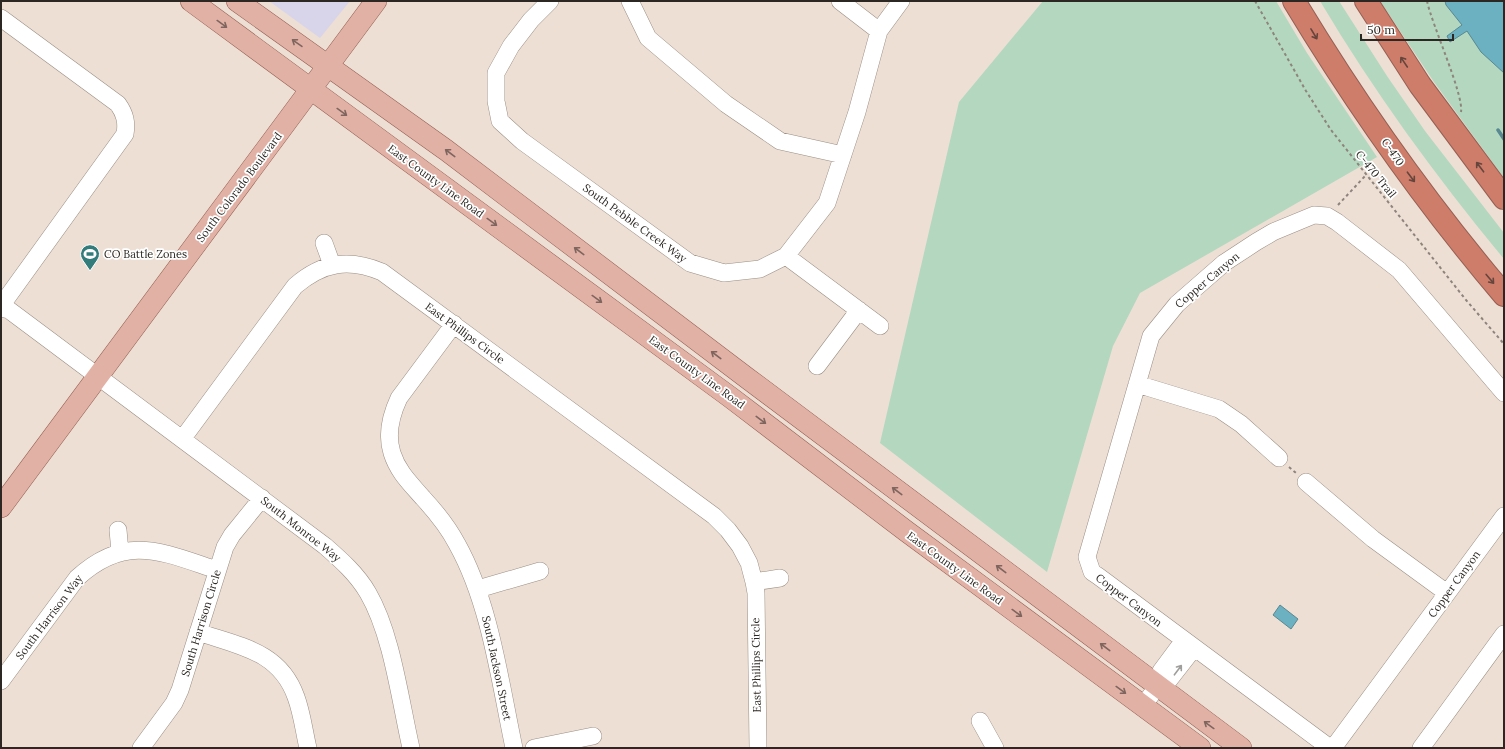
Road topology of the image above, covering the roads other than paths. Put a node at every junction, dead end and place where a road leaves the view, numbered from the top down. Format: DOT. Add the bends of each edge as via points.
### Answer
graph roads {
  1 [pos="191,1"];
  2 [pos="237,1"];
  3 [pos="376,1"];
  4 [pos="550,1"];
  5 [pos="630,1"];
  6 [pos="840,1"];
  7 [pos="901,1"];
  8 [pos="1294,1"];
  9 [pos="1366,1"];
  10 [pos="1,18"];
  11 [pos="879,31"];
  12 [pos="328,66"];
  13 [pos="311,90"];
  14 [pos="843,156"];
  15 [pos="1504,198"];
  16 [pos="324,243"];
  17 [pos="786,256"];
  18 [pos="332,265"];
  19 [pos="1504,295"];
  20 [pos="1,307"];
  21 [pos="859,310"];
  22 [pos="454,324"];
  23 [pos="880,326"];
  24 [pos="817,366"];
  25 [pos="98,376"];
  26 [pos="1137,384"];
  27 [pos="1504,393"];
  28 [pos="183,438"];
  29 [pos="1279,458"];
  30 [pos="1306,482"];
  31 [pos="262,498"];
  32 [pos="1,507"];
  33 [pos="1504,516"];
  34 [pos="118,530"];
  35 [pos="120,552"];
  36 [pos="217,570"];
  37 [pos="540,571"];
  38 [pos="780,578"];
  39 [pos="754,582"];
  40 [pos="478,589"];
  41 [pos="1447,593"];
  42 [pos="198,632"];
  43 [pos="1504,634"];
  44 [pos="1189,644"];
  45 [pos="1,681"];
  46 [pos="1157,687"];
  47 [pos="1143,706"];
  48 [pos="980,721"];
  49 [pos="593,736"];
  50 [pos="141,748"];
  51 [pos="308,748"];
  52 [pos="411,748"];
  53 [pos="514,748"];
  54 [pos="534,748"];
  55 [pos="758,748"];
  56 [pos="995,748"];
  57 [pos="1200,748"];
  58 [pos="1241,748"];
  59 [pos="1331,748"];
  60 [pos="1421,748"];
  1 -- 13 [label="main road, East County Line Road, one-way"];
  12 -- 2 [label="main road, one-way"];
  3 -- 12 [label="main road, South Colorado Boulevard"];
  4 -- 17 [label="street, South Pebble Creek Way" via="511,46 496,73 496,100 500,121 522,141 690,262 724,272 760,268"];
  5 -- 14 [label="street" via="648,38 726,104 780,141"];
  6 -- 11 [label="street"];
  7 -- 11 [label="street, South Pebble Creek Way"];
  8 -- 19 [label="highway, C-470, one-way" via="1338,73 1404,168 1466,250"];
  15 -- 9 [label="highway, one-way" via="1413,75"];
  10 -- 20 [label="street" via="118,104 126,124 125,134"];
  11 -- 14 [label="street, South Pebble Creek Way"];
  12 -- 13 [label="main road, South Colorado Boulevard"];
  46 -- 12 [label="main road, one-way" via="446,150"];
  13 -- 25 [label="main road, South Colorado Boulevard"];
  13 -- 47 [label="main road, East County Line Road, one-way" via="730,397"];
  14 -- 17 [label="street, South Pebble Creek Way" via="827,203"];
  16 -- 18 [label="street"];
  17 -- 21 [label="street"];
  18 -- 22 [label="street, East Phillips Circle" via="354,264 382,272"];
  18 -- 28 [label="street, East Phillips Circle" via="306,277 296,286"];
  20 -- 25 [label="street, South Monroe Way" via="9,310"];
  21 -- 23 [label="street"];
  21 -- 24 [label="street"];
  22 -- 39 [label="street, East Phillips Circle" via="714,516 740,546"];
  22 -- 40 [label="street, South Jackson Street" via="399,398 390,423 389,436 391,452 397,466 444,523 468,564"];
  25 -- 28 [label="street, South Monroe Way"];
  25 -- 32 [label="main road, South Colorado Boulevard"];
  26 -- 27 [label="street, Copper Canyon" via="1151,336 1183,299 1224,263 1256,242 1314,215 1327,216 1338,222 1399,270"];
  26 -- 29 [label="street" via="1219,409 1241,424"];
  26 -- 44 [label="street, Copper Canyon" via="1087,557 1092,572"];
  28 -- 31 [label="street, South Monroe Way"];
  30 -- 41 [label="street" via="1373,539"];
  31 -- 36 [label="street, South Harrison Circle" via="232,535"];
  31 -- 52 [label="street, South Monroe Way" via="343,561 368,592 378,612 386,638"];
  33 -- 41 [label="street, Copper Canyon"];
  34 -- 35 [label="street"];
  35 -- 36 [label="street, South Harrison Way" via="158,551"];
  35 -- 45 [label="street, South Harrison Way" via="89,566 77,578"];
  36 -- 42 [label="street, South Harrison Circle"];
  37 -- 40 [label="street"];
  38 -- 39 [label="street"];
  39 -- 55 [label="street, East Phillips Circle"];
  40 -- 53 [label="street, South Jackson Street"];
  41 -- 59 [label="street, Copper Canyon"];
  42 -- 50 [label="street, South Harrison Circle" via="177,697"];
  42 -- 51 [label="street" via="259,653 282,670 297,698"];
  43 -- 60 [label="street"];
  44 -- 46 [label="street" via="1161,672"];
  44 -- 59 [label="street, Copper Canyon"];
  46 -- 47 [label="street"];
  58 -- 46 [label="main road, one-way"];
  47 -- 57 [label="main road, East County Line Road"];
  48 -- 56 [label="street"];
  49 -- 54 [label="street"];
}
